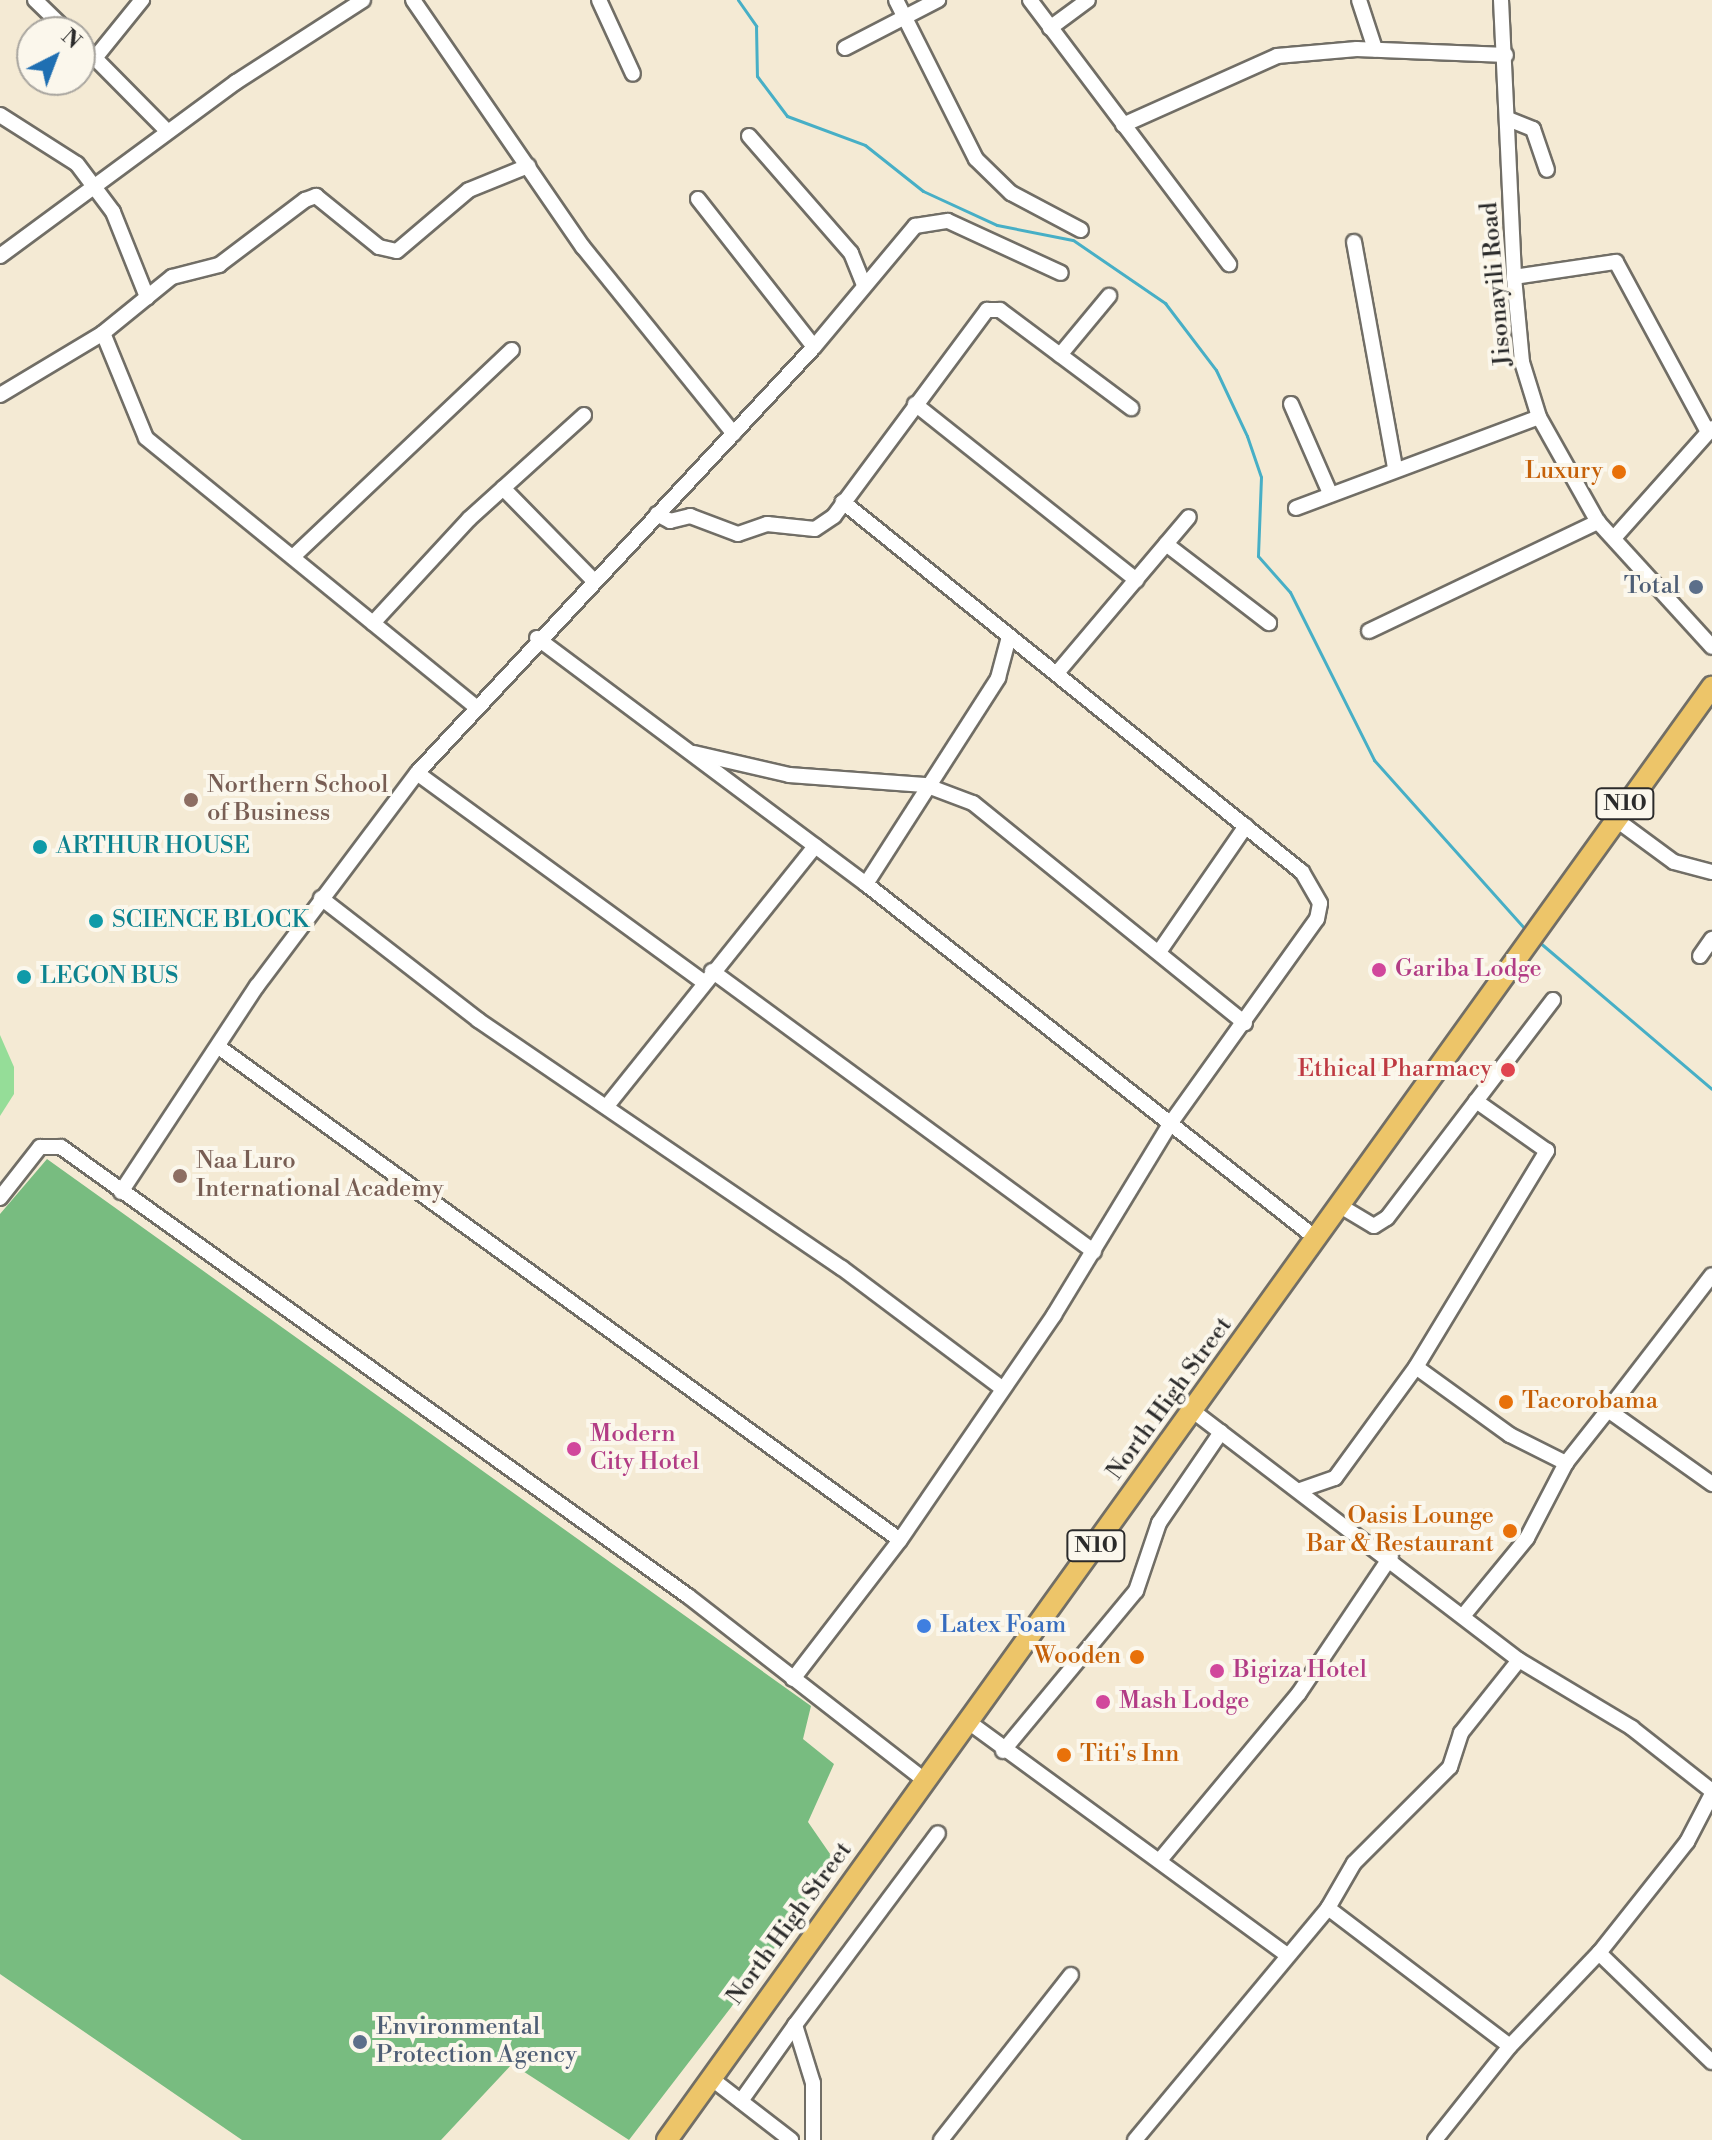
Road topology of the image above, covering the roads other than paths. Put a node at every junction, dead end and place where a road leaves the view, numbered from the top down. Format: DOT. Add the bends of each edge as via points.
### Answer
graph roads {
  1 [pos="35,0"];
  2 [pos="142,0"];
  3 [pos="363,0"];
  4 [pos="413,0"];
  5 [pos="599,0"];
  6 [pos="896,0"];
  7 [pos="938,0"];
  8 [pos="1030,0"];
  9 [pos="1088,0"];
  10 [pos="1359,0"];
  11 [pos="1501,0"];
  12 [pos="52,16"];
  13 [pos="904,17"];
  14 [pos="1050,28"];
  15 [pos="845,48"];
  16 [pos="1375,49"];
  17 [pos="1506,55"];
  18 [pos="96,57"];
  19 [pos="96,59"];
  20 [pos="633,74"];
  21 [pos="0,115"];
  22 [pos="1508,119"];
  23 [pos="1123,125"];
  24 [pos="167,131"];
  25 [pos="749,136"];
  26 [pos="528,166"];
  27 [pos="1547,170"];
  28 [pos="93,186"];
  29 [pos="698,199"];
  30 [pos="1081,230"];
  31 [pos="1354,242"];
  32 [pos="0,256"];
  33 [pos="1229,264"];
  34 [pos="1061,273"];
  35 [pos="1514,277"];
  36 [pos="864,286"];
  37 [pos="1109,296"];
  38 [pos="147,297"];
  39 [pos="103,333"];
  40 [pos="814,347"];
  41 [pos="512,350"];
  42 [pos="1060,355"];
  43 [pos="0,395"];
  44 [pos="915,404"];
  45 [pos="1291,404"];
  46 [pos="1131,408"];
  47 [pos="584,415"];
  48 [pos="1539,417"];
  49 [pos="1710,430"];
  50 [pos="734,434"];
  51 [pos="1395,468"];
  52 [pos="503,488"];
  53 [pos="1329,491"];
  54 [pos="843,502"];
  55 [pos="1296,508"];
  56 [pos="657,514"];
  57 [pos="1189,517"];
  58 [pos="1598,522"];
  59 [pos="1614,538"];
  60 [pos="1166,544"];
  61 [pos="296,554"];
  62 [pos="592,579"];
  63 [pos="1136,580"];
  64 [pos="373,623"];
  65 [pos="1269,623"];
  66 [pos="1369,631"];
  67 [pos="1009,637"];
  68 [pos="537,638"];
  69 [pos="1712,647"];
  70 [pos="1057,673"];
  71 [pos="1712,687"];
  72 [pos="476,707"];
  73 [pos="688,751"];
  74 [pos="417,773"];
  75 [pos="925,785"];
  76 [pos="1614,818"];
  77 [pos="1246,826"];
  78 [pos="815,846"];
  79 [pos="1712,872"];
  80 [pos="866,884"];
  81 [pos="321,898"];
  82 [pos="1712,939"];
  83 [pos="1159,952"];
  84 [pos="1700,956"];
  85 [pos="707,976"];
  86 [pos="1553,1000"];
  87 [pos="1245,1023"];
  88 [pos="220,1048"];
  89 [pos="1476,1101"];
  90 [pos="607,1106"];
  91 [pos="1170,1124"];
  92 [pos="121,1192"];
  93 [pos="0,1198"];
  94 [pos="1342,1207"];
  95 [pos="1317,1239"];
  96 [pos="1094,1252"];
  97 [pos="1712,1275"];
  98 [pos="1416,1367"];
  99 [pos="1002,1388"];
  100 [pos="1608,1410"];
  101 [pos="1193,1411"];
  102 [pos="1221,1432"];
  103 [pos="1566,1463"];
  104 [pos="1712,1484"];
  105 [pos="1300,1490"];
  106 [pos="900,1540"];
  107 [pos="1391,1556"];
  108 [pos="1463,1616"];
  109 [pos="1519,1660"];
  110 [pos="793,1679"];
  111 [pos="970,1723"];
  112 [pos="1003,1751"];
  113 [pos="927,1782"];
  114 [pos="1712,1792"];
  115 [pos="938,1833"];
  116 [pos="1160,1860"];
  117 [pos="1328,1908"];
  118 [pos="1599,1953"];
  119 [pos="1286,1954"];
  120 [pos="1071,1975"];
  121 [pos="795,2025"];
  122 [pos="1510,2046"];
  123 [pos="1712,2062"];
  124 [pos="712,2079"];
  125 [pos="741,2101"];
  126 [pos="667,2140"];
  127 [pos="791,2140"];
  128 [pos="813,2140"];
  129 [pos="941,2140"];
  130 [pos="1135,2140"];
  131 [pos="1435,2140"];
  1 -- 12 [label="street"];
  2 -- 18 [label="street"];
  3 -- 24 [label="street"];
  4 -- 26 [label="street"];
  5 -- 20 [label="street"];
  6 -- 13 [label="street"];
  7 -- 13 [label="street"];
  8 -- 14 [label="street"];
  9 -- 14 [label="street"];
  10 -- 16 [label="street"];
  11 -- 17 [label="street, Jisonayili Road"];
  13 -- 15 [label="street"];
  13 -- 30 [label="street" via="976,159 1011,193"];
  14 -- 23 [label="street"];
  16 -- 17 [label="street"];
  16 -- 23 [label="street" via="1277,56"];
  17 -- 22 [label="street, Jisonayili Road"];
  19 -- 24 [label="street"];
  21 -- 28 [label="street" via="49,143"];
  22 -- 27 [label="street" via="1533,129"];
  22 -- 35 [label="street, Jisonayili Road"];
  23 -- 33 [label="street"];
  24 -- 28 [label="street"];
  25 -- 36 [label="street" via="851,253"];
  26 -- 38 [label="street" via="469,190 397,251 379,247 316,196 219,265 172,277"];
  26 -- 50 [label="street" via="583,247"];
  28 -- 32 [label="street"];
  28 -- 38 [label="street" via="124,233"];
  29 -- 40 [label="street"];
  31 -- 51 [label="street"];
  34 -- 36 [label="street" via="1001,241 929,219 915,226"];
  35 -- 48 [label="street, Jisonayili Road" via="1522,362"];
  35 -- 49 [label="street" via="1616,262"];
  36 -- 40 [label="street"];
  37 -- 42 [label="street"];
  38 -- 39 [label="street"];
  39 -- 43 [label="street"];
  39 -- 61 [label="street" via="146,438 187,478"];
  40 -- 50 [label="street"];
  41 -- 61 [label="street"];
  42 -- 44 [label="street" via="1000,310 987,310"];
  42 -- 46 [label="street"];
  44 -- 54 [label="street"];
  44 -- 63 [label="street"];
  45 -- 53 [label="street"];
  47 -- 52 [label="street"];
  48 -- 51 [label="street"];
  48 -- 58 [label="street, Jisonayili Road"];
  49 -- 59 [label="street"];
  50 -- 56 [label="street"];
  51 -- 53 [label="street"];
  52 -- 62 [label="street"];
  52 -- 64 [label="street"];
  53 -- 55 [label="street"];
  54 -- 56 [label="street" via="815,529 767,524 738,534 690,516 670,521"];
  54 -- 67 [label="street"];
  56 -- 62 [label="street"];
  57 -- 60 [label="street"];
  58 -- 59 [label="street, Jisonayili Road"];
  58 -- 66 [label="street"];
  59 -- 69 [label="street, Jisonayili Road"];
  60 -- 63 [label="street"];
  60 -- 65 [label="street"];
  61 -- 64 [label="street"];
  62 -- 68 [label="street"];
  63 -- 70 [label="street"];
  64 -- 72 [label="street"];
  67 -- 70 [label="street"];
  67 -- 75 [label="street" via="998,678"];
  68 -- 72 [label="street"];
  68 -- 73 [label="street"];
  70 -- 77 [label="street"];
  71 -- 76 [label="highway, North High Street / N10"];
  72 -- 74 [label="street"];
  73 -- 75 [label="street" via="789,775"];
  73 -- 78 [label="street"];
  74 -- 81 [label="street"];
  74 -- 85 [label="street"];
  75 -- 80 [label="street"];
  75 -- 83 [label="street" via="1001,822"];
  76 -- 79 [label="street" via="1674,862"];
  76 -- 94 [label="highway, North High Street / N10"];
  77 -- 83 [label="street"];
  77 -- 87 [label="street" via="1315,885 1320,903 1317,919"];
  78 -- 80 [label="street"];
  78 -- 85 [label="street"];
  80 -- 91 [label="street"];
  81 -- 88 [label="street"];
  81 -- 90 [label="street" via="478,1020"];
  82 -- 84 [label="street"];
  83 -- 87 [label="street"];
  85 -- 90 [label="street"];
  85 -- 96 [label="street"];
  86 -- 89 [label="street"];
  87 -- 91 [label="street"];
  88 -- 92 [label="street"];
  88 -- 106 [label="street"];
  89 -- 94 [label="street" via="1387,1218 1374,1226"];
  89 -- 98 [label="street" via="1547,1151"];
  90 -- 99 [label="street"];
  91 -- 95 [label="street"];
  91 -- 96 [label="street"];
  92 -- 93 [label="street" via="49,1144"];
  92 -- 110 [label="street" via="688,1596"];
  94 -- 95 [label="highway, North High Street / N10"];
  95 -- 101 [label="highway, North High Street / N10"];
  96 -- 99 [label="street"];
  97 -- 100 [label="street"];
  98 -- 103 [label="street" via="1510,1435"];
  98 -- 105 [label="street" via="1335,1478"];
  99 -- 106 [label="street"];
  100 -- 103 [label="street"];
  100 -- 104 [label="street"];
  101 -- 102 [label="street"];
  101 -- 111 [label="highway, North High Street / N10"];
  102 -- 105 [label="street"];
  102 -- 112 [label="street" via="1159,1523 1136,1591"];
  103 -- 108 [label="street" via="1527,1538"];
  105 -- 107 [label="street"];
  106 -- 110 [label="street"];
  107 -- 108 [label="street"];
  107 -- 116 [label="street" via="1299,1693"];
  108 -- 109 [label="street"];
  109 -- 114 [label="street" via="1632,1728"];
  109 -- 117 [label="street" via="1461,1733 1450,1767 1354,1863"];
  110 -- 113 [label="street"];
  111 -- 112 [label="street"];
  111 -- 113 [label="highway, North High Street / N10"];
  112 -- 116 [label="street"];
  113 -- 124 [label="highway, North High Street / N10"];
  114 -- 118 [label="street" via="1687,1842"];
  115 -- 121 [label="street"];
  116 -- 119 [label="street"];
  117 -- 119 [label="street"];
  117 -- 122 [label="street" via="1408,1976"];
  118 -- 122 [label="street"];
  118 -- 123 [label="street"];
  119 -- 130 [label="street"];
  120 -- 129 [label="street"];
  121 -- 125 [label="street"];
  121 -- 128 [label="street" via="819,2079"];
  122 -- 131 [label="street"];
  124 -- 125 [label="street"];
  124 -- 126 [label="highway, North High Street / N10"];
  125 -- 127 [label="street"];
}
